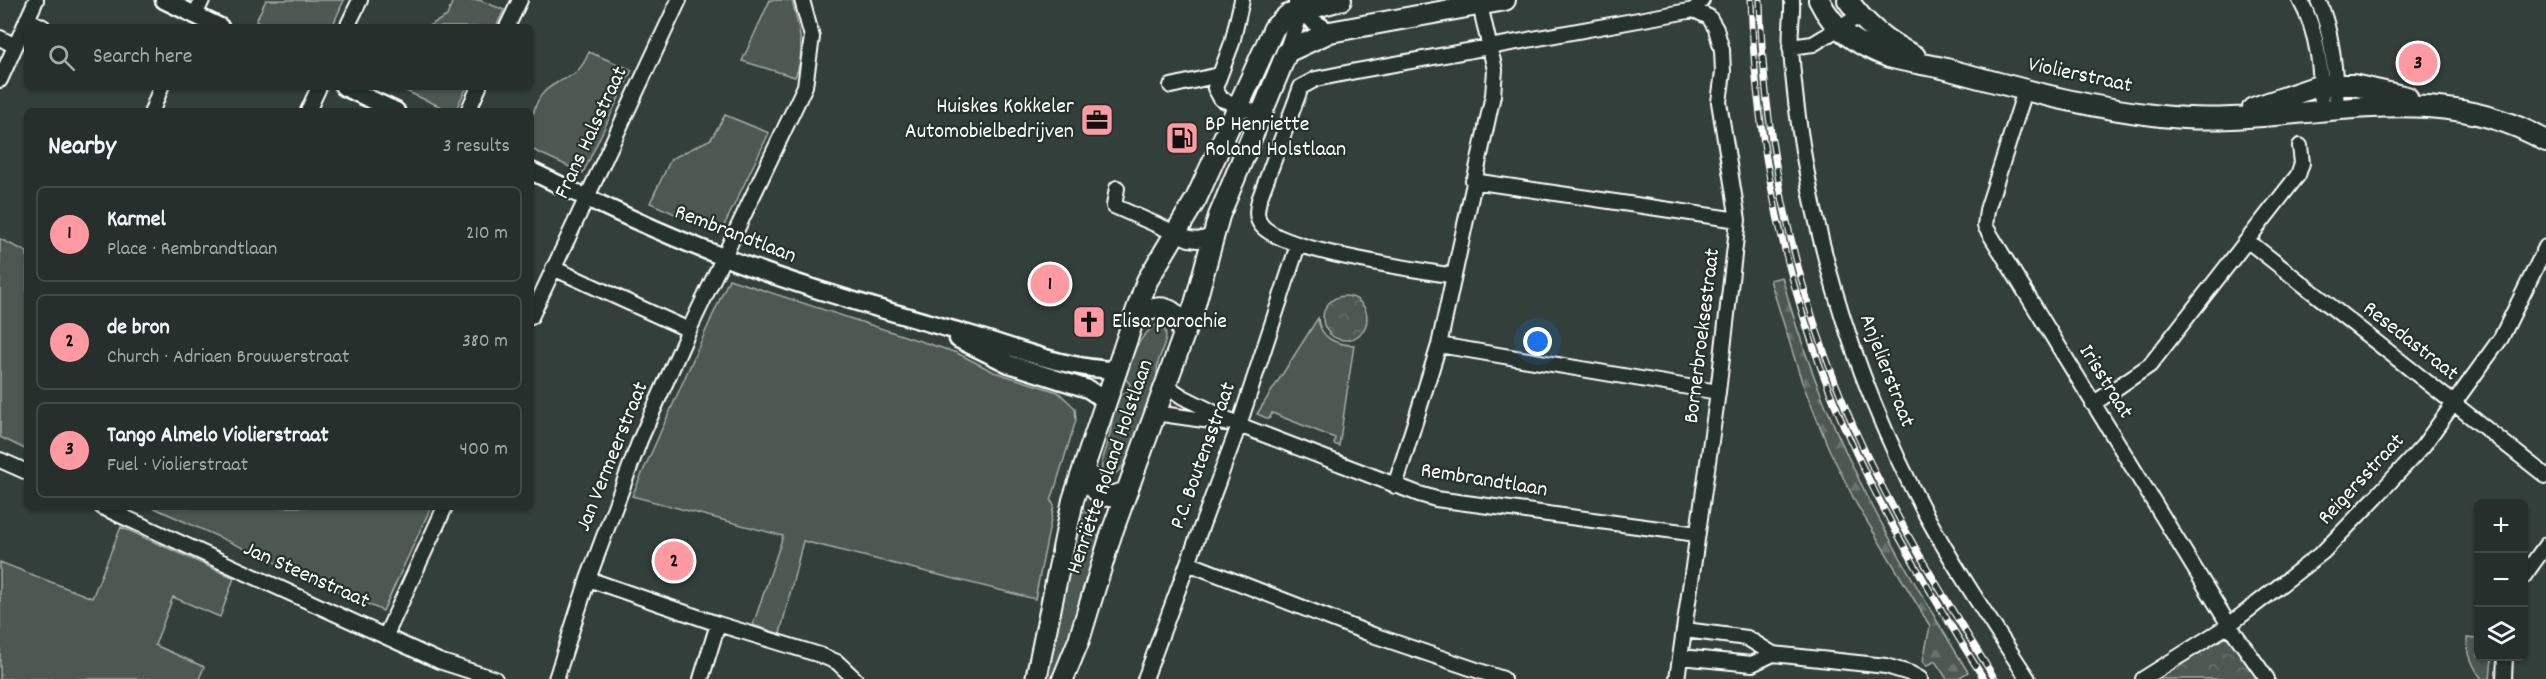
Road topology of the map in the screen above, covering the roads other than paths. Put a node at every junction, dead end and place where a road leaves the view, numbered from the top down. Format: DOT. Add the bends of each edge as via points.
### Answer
graph roads {
  1 [pos="36,0"];
  2 [pos="164,0"];
  3 [pos="360,0"];
  4 [pos="520,0"];
  5 [pos="679,0"];
  6 [pos="802,0"];
  7 [pos="1242,0"];
  8 [pos="1341,0"];
  9 [pos="1505,0"];
  10 [pos="1792,0"];
  11 [pos="1819,0"];
  12 [pos="2300,0"];
  13 [pos="2318,0"];
  14 [pos="1300,3"];
  15 [pos="1480,5"];
  16 [pos="1698,5"];
  17 [pos="199,8"];
  18 [pos="1854,8"];
  19 [pos="27,19"];
  20 [pos="25,24"];
  21 [pos="37,24"];
  22 [pos="217,24"];
  23 [pos="348,24"];
  24 [pos="508,24"];
  25 [pos="24,26"];
  26 [pos="1838,28"];
  27 [pos="1330,32"];
  28 [pos="0,38"];
  29 [pos="15,46"];
  30 [pos="1489,46"];
  31 [pos="1790,47"];
  32 [pos="1287,52"];
  33 [pos="1937,67"];
  34 [pos="1219,75"];
  35 [pos="0,80"];
  36 [pos="2329,84"];
  37 [pos="1171,86"];
  38 [pos="160,90"];
  39 [pos="318,90"];
  40 [pos="350,90"];
  41 [pos="478,90"];
  42 [pos="2025,91"];
  43 [pos="1237,105"];
  44 [pos="153,108"];
  45 [pos="309,108"];
  46 [pos="390,108"];
  47 [pos="469,108"];
  48 [pos="2330,108"];
  49 [pos="2468,112"];
  50 [pos="1260,114"];
  51 [pos="2216,119"];
  52 [pos="2546,141"];
  53 [pos="2300,146"];
  54 [pos="534,172"];
  55 [pos="1473,181"];
  56 [pos="1117,188"];
  57 [pos="585,197"];
  58 [pos="1738,220"];
  59 [pos="1177,234"];
  60 [pos="1212,236"];
  61 [pos="2248,241"];
  62 [pos="1298,245"];
  63 [pos="2546,247"];
  64 [pos="724,257"];
  65 [pos="553,268"];
  66 [pos="1454,276"];
  67 [pos="534,310"];
  68 [pos="1135,315"];
  69 [pos="930,325"];
  70 [pos="689,330"];
  71 [pos="1183,335"];
  72 [pos="1439,345"];
  73 [pos="1117,370"];
  74 [pos="1165,385"];
  75 [pos="1718,392"];
  76 [pos="1106,401"];
  77 [pos="2453,403"];
  78 [pos="2093,404"];
  79 [pos="1155,414"];
  80 [pos="1239,425"];
  81 [pos="0,460"];
  82 [pos="1084,468"];
  83 [pos="24,471"];
  84 [pos="2546,476"];
  85 [pos="1395,486"];
  86 [pos="1126,492"];
  87 [pos="444,510"];
  88 [pos="125,512"];
  89 [pos="1697,534"];
  90 [pos="2546,545"];
  91 [pos="1188,563"];
  92 [pos="2528,569"];
  93 [pos="588,579"];
  94 [pos="718,624"];
  95 [pos="2229,625"];
  96 [pos="1685,630"];
  97 [pos="387,635"];
  98 [pos="1773,654"];
  99 [pos="1681,657"];
  100 [pos="2505,661"];
  101 [pos="495,679"];
  102 [pos="556,679"];
  103 [pos="701,679"];
  104 [pos="855,679"];
  105 [pos="1036,679"];
  106 [pos="1063,679"];
  107 [pos="1145,679"];
  108 [pos="1503,679"];
  109 [pos="1677,679"];
  110 [pos="1920,679"];
  111 [pos="2028,679"];
  112 [pos="2143,679"];
  113 [pos="2267,679"];
  114 [pos="2504,679"];
  1 -- 19 [label="street"];
  2 -- 17 [label="street"];
  3 -- 23 [label="street"];
  4 -- 24 [label="street"];
  5 -- 57 [label="street, Frans Halsstraat"];
  6 -- 64 [label="street, Jan Vermeerstraat" via="812,37 805,86"];
  7 -- 34 [label="street"];
  8 -- 14 [label="main road, Henriëtte Roland Holstlaan"];
  9 -- 15 [label="main road"];
  10 -- 31 [label="street, Anjelierstraat"];
  11 -- 26 [label="main road, Violierstraat" via="1826,16"];
  12 -- 36 [label="street"];
  13 -- 36 [label="street" via="2327,24"];
  14 -- 27 [label="street" via="1314,23"];
  14 -- 32 [label="street"];
  14 -- 43 [label="main road, Henriëtte Roland Holstlaan" via="1274,28"];
  15 -- 27 [label="main road"];
  15 -- 30 [label="street"];
  16 -- 30 [label="street"];
  16 -- 58 [label="street, Bornerbroeksestraat" via="1716,29 1722,50 1719,102"];
  17 -- 22 [label="street"];
  18 -- 26 [label="street"];
  18 -- 33 [label="main road, Violierstraat" via="1899,49"];
  19 -- 20 [label="street"];
  19 -- 21 [label="street"];
  25 -- 29 [label="street"];
  26 -- 31 [label="street" via="1813,44"];
  26 -- 33 [label="main road, Violierstraat" via="1862,47"];
  27 -- 32 [label="main road"];
  28 -- 29 [label="street"];
  29 -- 35 [label="street"];
  30 -- 55 [label="street" via="1494,83"];
  30 -- 62 [label="street" via="1356,70 1305,84 1298,93 1259,200 1257,220 1270,233"];
  31 -- 111 [label="street, Anjelierstraat" via="1814,209 1830,278 1856,356 1887,435 1925,513"];
  32 -- 50 [label="main road, Henriëtte Roland Holstlaan"];
  33 -- 42 [label="main road, Violierstraat"];
  34 -- 37 [label="street"];
  34 -- 43 [label="street" via="1215,88 1221,99"];
  36 -- 48 [label="street"];
  36 -- 49 [label="main road, Violierstraat" via="2353,84"];
  36 -- 51 [label="main road, Violierstraat"];
  38 -- 44 [label="street"];
  39 -- 45 [label="street"];
  40 -- 46 [label="street"];
  41 -- 47 [label="street"];
  42 -- 51 [label="main road, Violierstraat" via="2161,117"];
  42 -- 78 [label="street, Irisstraat" via="1984,226"];
  43 -- 50 [label="street"];
  43 -- 59 [label="main road, Henriëtte Roland Holstlaan"];
  48 -- 49 [label="main road, Violierstraat" via="2412,106"];
  48 -- 51 [label="main road, Violierstraat"];
  49 -- 52 [label="main road, Violierstraat" via="2504,120"];
  50 -- 60 [label="main road, Henriëtte Roland Holstlaan"];
  53 -- 61 [label="street" via="2302,164 2298,176"];
  54 -- 57 [label="street, Rembrandtlaan"];
  55 -- 58 [label="street"];
  55 -- 66 [label="street"];
  56 -- 59 [label="street" via="1114,206"];
  57 -- 64 [label="street, Rembrandtlaan"];
  57 -- 65 [label="street, Frans Halsstraat"];
  58 -- 75 [label="street, Bornerbroeksestraat"];
  59 -- 60 [label="street" via="1198,240"];
  59 -- 68 [label="main road, Henriëtte Roland Holstlaan" via="1147,281"];
  60 -- 71 [label="main road, Henriëtte Roland Holstlaan" via="1203,280"];
  61 -- 77 [label="street, Resedastraat"];
  61 -- 78 [label="street" via="2150,365"];
  62 -- 66 [label="street"];
  62 -- 80 [label="street, P.C. Boutensstraat"];
  63 -- 77 [label="street, Reigersstraat" via="2501,338"];
  64 -- 69 [label="street, Rembrandtlaan"];
  64 -- 70 [label="street, Jan Vermeerstraat"];
  65 -- 67 [label="street, Frans Halsstraat"];
  65 -- 70 [label="street"];
  66 -- 72 [label="street"];
  68 -- 71 [label="main road" via="1154,308 1170,310 1179,320"];
  68 -- 73 [label="main road, Henriëtte Roland Holstlaan"];
  69 -- 73 [label="street, Rembrandtlaan" via="1055,361 1094,370"];
  69 -- 76 [label="street, Rembrandtlaan" via="1009,364 1088,389"];
  70 -- 93 [label="street, Jan Vermeerstraat" via="640,440"];
  71 -- 74 [label="main road, Henriëtte Roland Holstlaan"];
  72 -- 75 [label="street"];
  72 -- 85 [label="street"];
  73 -- 76 [label="main road, Henriëtte Roland Holstlaan"];
  74 -- 79 [label="main road, Henriëtte Roland Holstlaan"];
  74 -- 80 [label="street, Rembrandtlaan"];
  75 -- 89 [label="street, Bornerbroeksestraat"];
  76 -- 82 [label="main road, Henriëtte Roland Holstlaan"];
  77 -- 84 [label="street, Resedastraat"];
  77 -- 95 [label="street, Reigersstraat" via="2423,446 2323,552"];
  78 -- 95 [label="street, Irisstraat"];
  79 -- 80 [label="street, Rembrandtlaan"];
  79 -- 86 [label="main road, Henriëtte Roland Holstlaan"];
  80 -- 85 [label="street, Rembrandtlaan"];
  80 -- 91 [label="street, P.C. Boutensstraat"];
  81 -- 83 [label="street"];
  82 -- 86 [label="main road" via="1100,494 1114,497"];
  82 -- 105 [label="main road, Henriëtte Roland Holstlaan" via="1068,520"];
  85 -- 89 [label="street, Rembrandtlaan" via="1436,499"];
  86 -- 106 [label="main road, Henriëtte Roland Holstlaan"];
  87 -- 97 [label="street"];
  88 -- 97 [label="street, Jan Steenstraat"];
  89 -- 96 [label="street, Bornerbroeksestraat"];
  90 -- 92 [label="street"];
  91 -- 107 [label="street, P.C. Boutensstraat"];
  91 -- 108 [label="street" via="1373,635"];
  93 -- 94 [label="street"];
  93 -- 102 [label="street, Jan Vermeerstraat"];
  94 -- 103 [label="street"];
  94 -- 104 [label="street" via="837,662"];
  95 -- 112 [label="street, Reigersstraat"];
  95 -- 113 [label="street, Irisstraat"];
  96 -- 98 [label="street" via="1747,638"];
  96 -- 99 [label="street, Bornerbroeksestraat"];
  97 -- 101 [label="street, Jan Steenstraat" via="439,661"];
  98 -- 99 [label="street" via="1752,664"];
  98 -- 110 [label="street" via="1886,666"];
  99 -- 109 [label="street, Bornerbroeksestraat"];
  100 -- 114 [label="street"];
}
